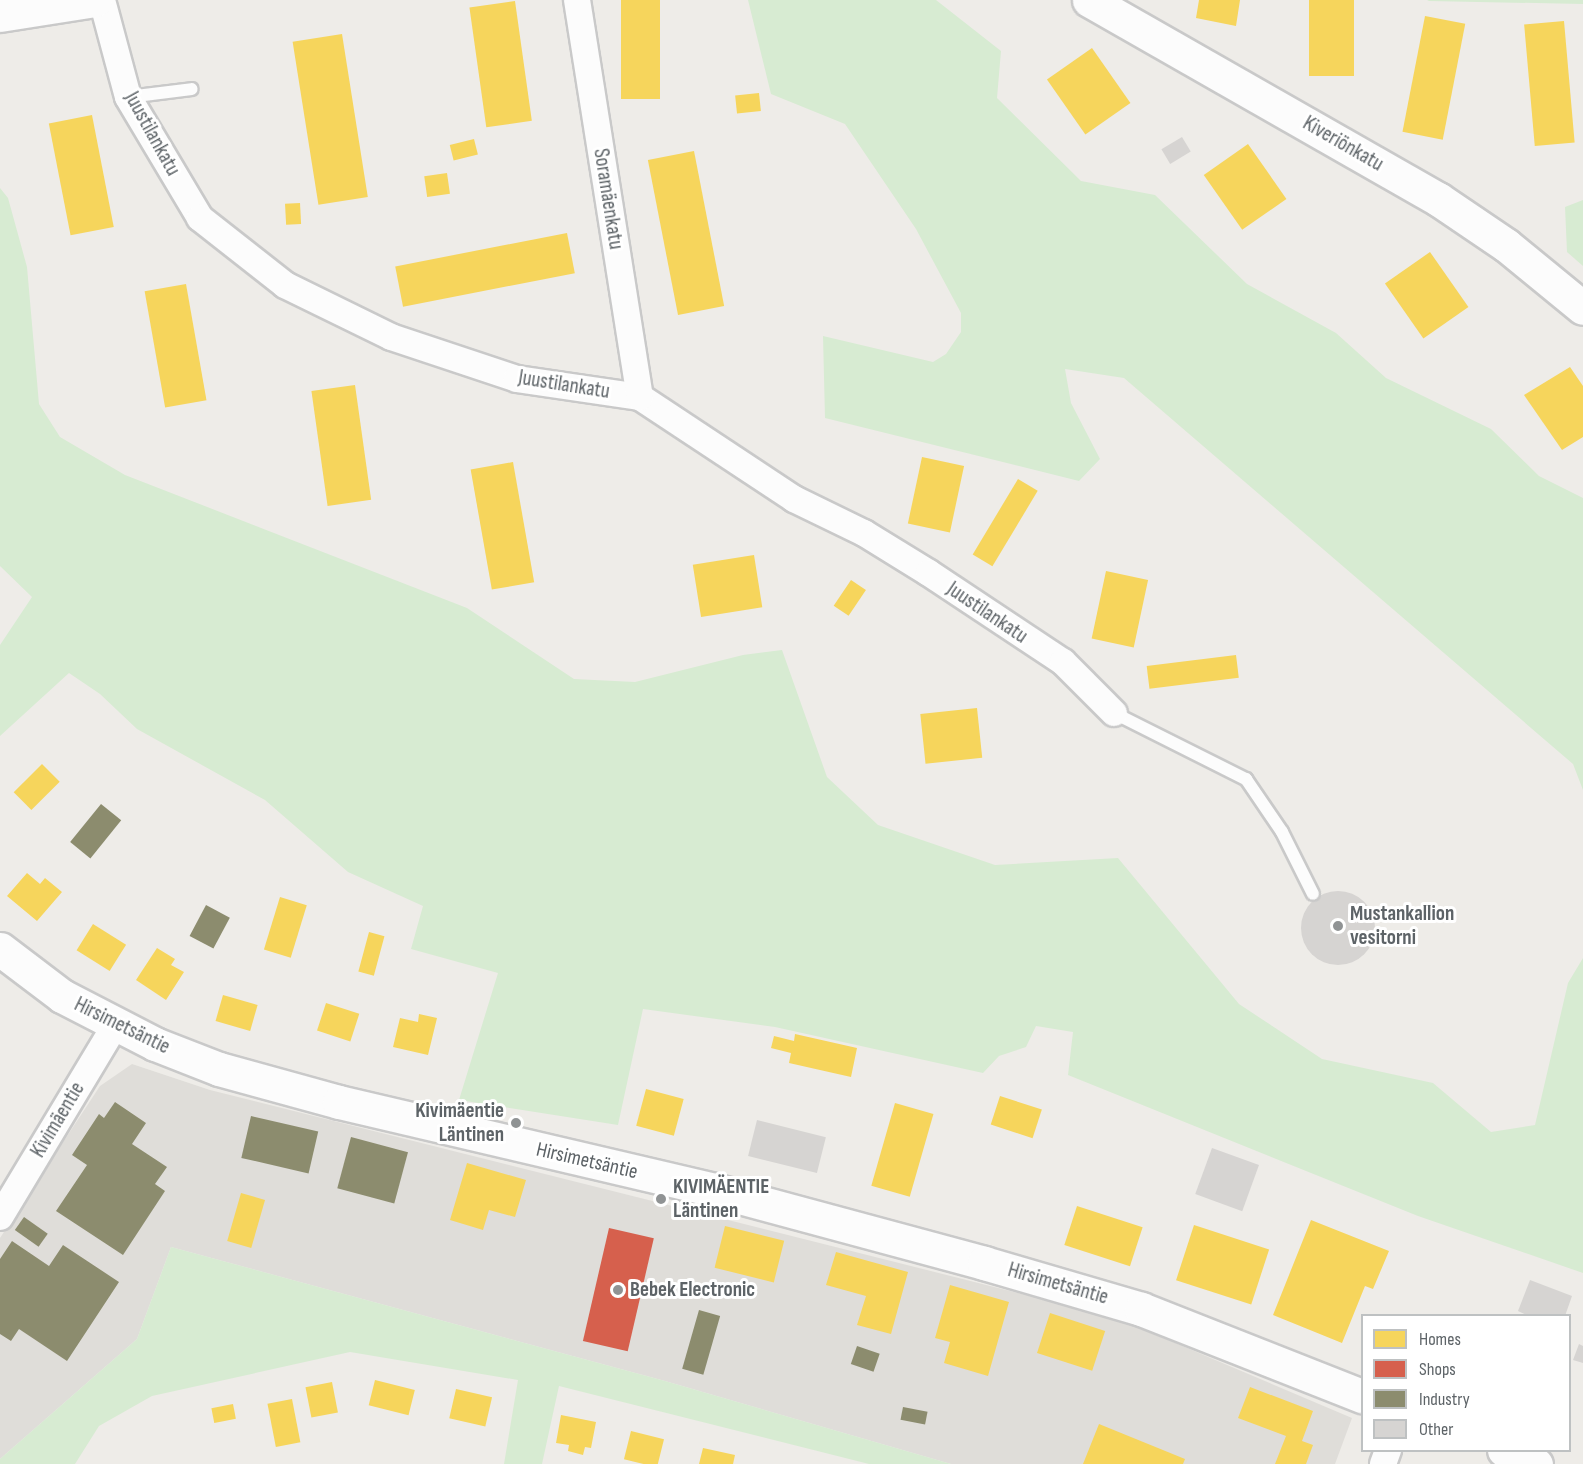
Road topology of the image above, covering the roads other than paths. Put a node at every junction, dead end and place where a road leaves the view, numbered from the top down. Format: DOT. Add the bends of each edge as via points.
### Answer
graph roads {
  1 [pos="95,0"];
  2 [pos="102,0"];
  3 [pos="577,0"];
  4 [pos="1099,2"];
  5 [pos="0,15"];
  6 [pos="192,89"];
  7 [pos="128,97"];
  8 [pos="1583,308"];
  9 [pos="640,397"];
  10 [pos="1114,713"];
  11 [pos="1313,894"];
  12 [pos="0,949"];
  13 [pos="116,1024"];
  14 [pos="0,1217"];
  15 [pos="1361,1396"];
  16 [pos="1509,1452"];
  17 [pos="1536,1464"];
  1 -- 5 [label="street"];
  2 -- 7 [label="street, Juustilankatu"];
  3 -- 9 [label="street, Soramäenkatu"];
  4 -- 8 [label="street, Kiveriönkatu" via="1438,199 1506,245"];
  6 -- 7 [label="lane"];
  7 -- 9 [label="street, Juustilankatu" via="200,218 285,285 391,337 517,379"];
  9 -- 10 [label="street, Juustilankatu" via="794,499 864,533 1063,662"];
  10 -- 11 [label="lane" via="1246,778 1282,832"];
  12 -- 13 [label="street, Hirsimetsäntie" via="62,996"];
  13 -- 14 [label="street, Kivimäentie"];
  13 -- 15 [label="street, Hirsimetsäntie" via="219,1069 339,1102 714,1190 1141,1308"];
  16 -- 17 [label="street"];
}
